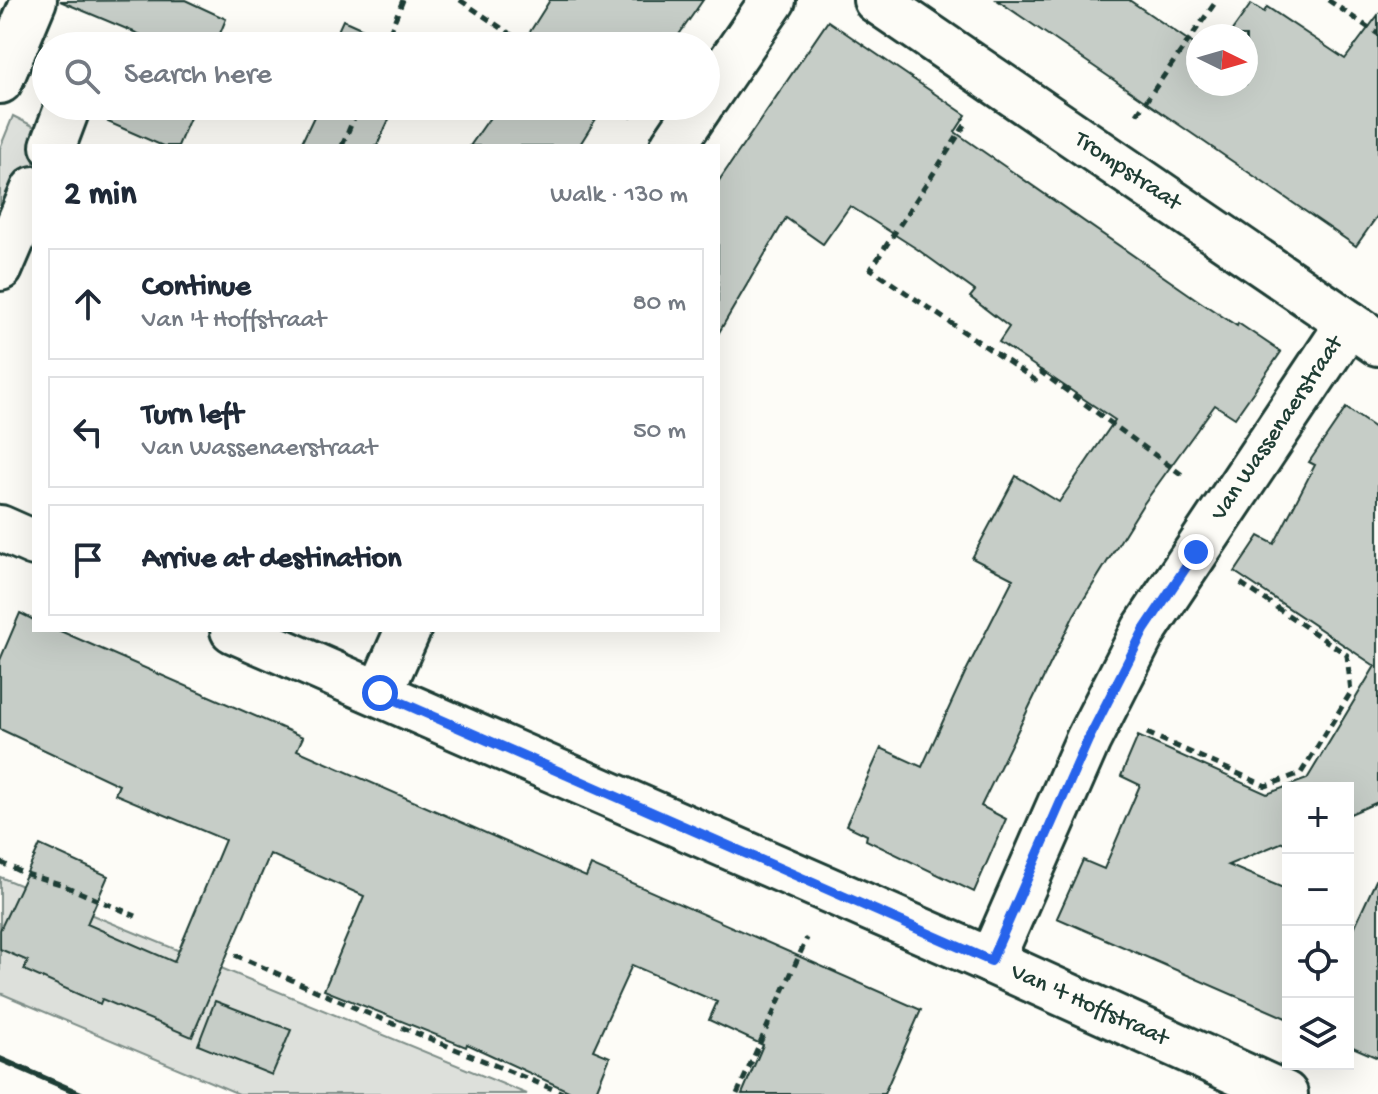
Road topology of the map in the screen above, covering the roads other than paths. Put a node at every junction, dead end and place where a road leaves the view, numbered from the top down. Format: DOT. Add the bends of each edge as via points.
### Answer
graph roads {
  1 [pos="773,0"];
  2 [pos="876,0"];
  3 [pos="720,78"];
  4 [pos="63,120"];
  5 [pos="691,120"];
  6 [pos="54,144"];
  7 [pos="674,144"];
  8 [pos="32,194"];
  9 [pos="0,268"];
  10 [pos="1364,333"];
  11 [pos="0,528"];
  12 [pos="32,542"];
  13 [pos="238,632"];
  14 [pos="407,632"];
  15 [pos="380,693"];
  16 [pos="991,961"];
  17 [pos="1285,1094"];
  1 -- 3 [label="street"];
  2 -- 10 [label="street, Trompstraat"];
  4 -- 6 [label="street"];
  5 -- 7 [label="street"];
  8 -- 9 [label="street"];
  10 -- 16 [label="street, Van Wassenaerstraat" via="1226,507 1144,630 1088,740"];
  11 -- 12 [label="street"];
  13 -- 15 [label="street, Van 't Hoffstraat"];
  14 -- 15 [label="street"];
  15 -- 16 [label="street, Van 't Hoffstraat"];
  16 -- 17 [label="street, Van 't Hoffstraat"];
}
